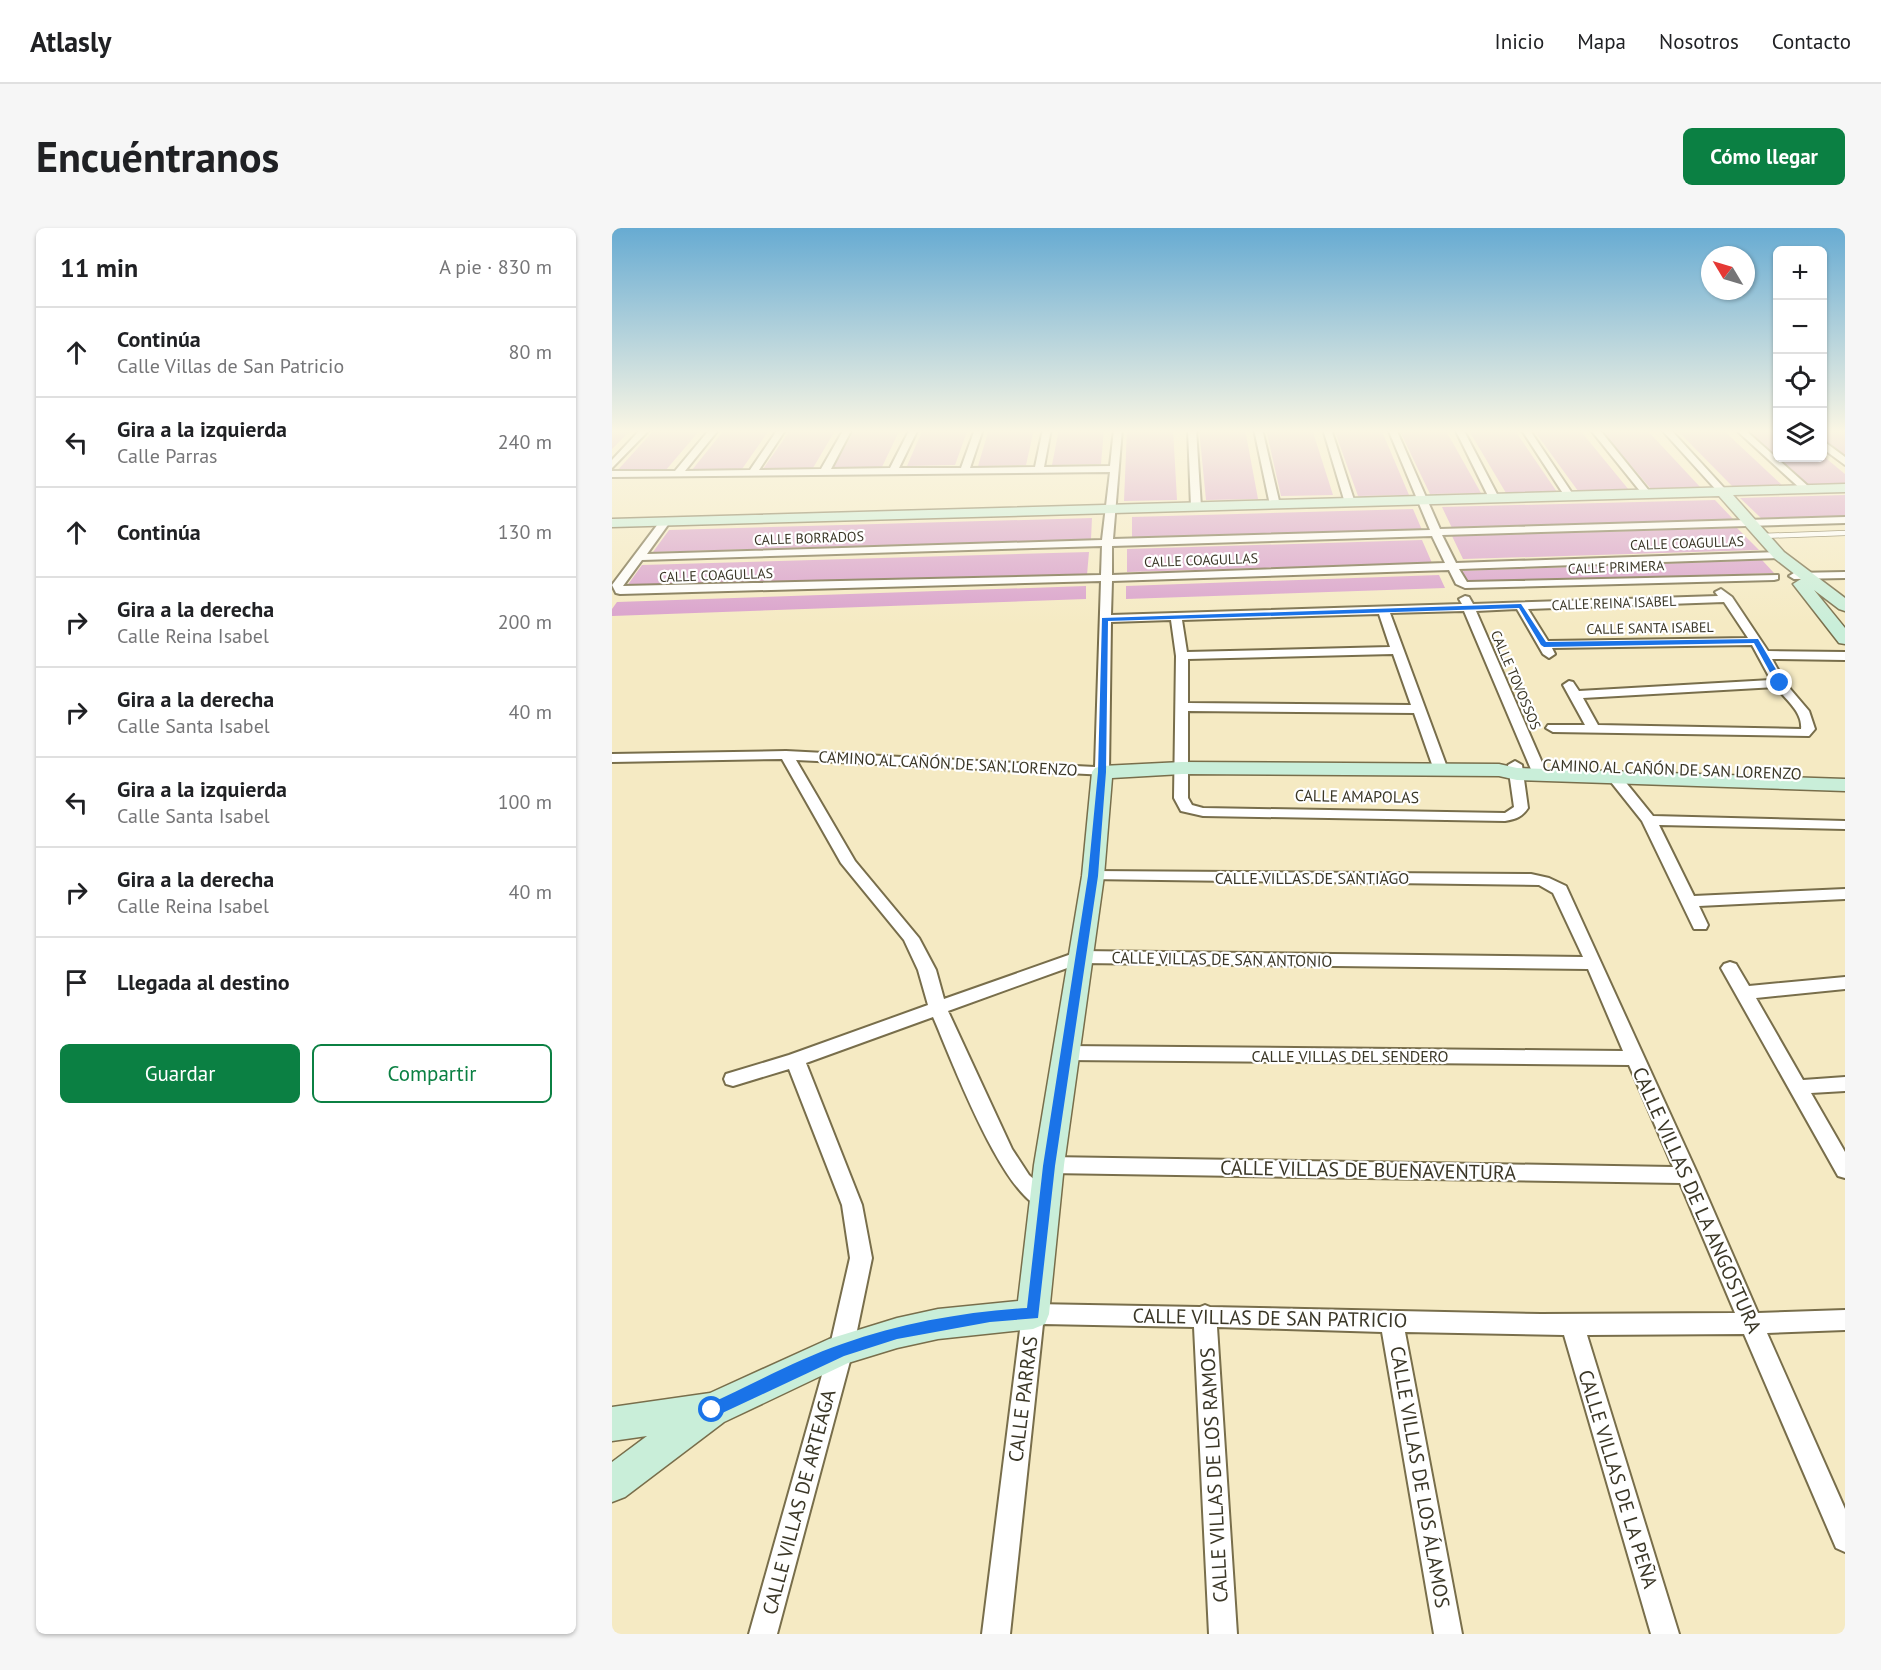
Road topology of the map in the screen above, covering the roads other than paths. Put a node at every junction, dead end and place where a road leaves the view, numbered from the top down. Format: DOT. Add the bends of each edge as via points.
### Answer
graph roads {
  1 [pos="1113,495"];
  2 [pos="1195,495"];
  3 [pos="1273,495"];
  4 [pos="1347,495"];
  5 [pos="1420,495"];
  6 [pos="1492,495"];
  7 [pos="1623,495"];
  8 [pos="1725,495"];
  9 [pos="1569,496"];
  10 [pos="1494,498"];
  11 [pos="1422,500"];
  12 [pos="1350,503"];
  13 [pos="1275,505"];
  14 [pos="1196,507"];
  15 [pos="1113,508"];
  16 [pos="1845,520"];
  17 [pos="665,522"];
  18 [pos="612,523"];
  19 [pos="1750,523"];
  20 [pos="1436,533"];
  21 [pos="1845,533"];
  22 [pos="1762,536"];
  23 [pos="1107,543"];
  24 [pos="1779,555"];
  25 [pos="638,557"];
  26 [pos="1452,566"];
  27 [pos="1799,574"];
  28 [pos="1845,574"];
  29 [pos="1106,578"];
  30 [pos="1774,578"];
  31 [pos="1810,594"];
  32 [pos="1830,594"];
  33 [pos="1466,602"];
  34 [pos="1521,606"];
  35 [pos="1845,606"];
  36 [pos="1383,610"];
  37 [pos="1176,616"];
  38 [pos="1105,619"];
  39 [pos="1845,639"];
  40 [pos="1756,641"];
  41 [pos="1398,650"];
  42 [pos="1765,655"];
  43 [pos="1182,656"];
  44 [pos="1845,656"];
  45 [pos="1780,683"];
  46 [pos="1182,707"];
  47 [pos="1419,709"];
  48 [pos="1553,728"];
  49 [pos="1593,728"];
  50 [pos="786,755"];
  51 [pos="612,758"];
  52 [pos="1182,768"];
  53 [pos="1441,770"];
  54 [pos="1510,770"];
  55 [pos="1538,770"];
  56 [pos="1102,772"];
  57 [pos="1845,774"];
  58 [pos="1614,777"];
  59 [pos="1845,785"];
  60 [pos="1649,820"];
  61 [pos="1845,825"];
  62 [pos="1093,876"];
  63 [pos="1531,879"];
  64 [pos="1845,894"];
  65 [pos="1689,901"];
  66 [pos="1700,925"];
  67 [pos="1080,957"];
  68 [pos="1594,963"];
  69 [pos="1730,968"];
  70 [pos="1845,983"];
  71 [pos="1744,993"];
  72 [pos="938,1009"];
  73 [pos="1065,1053"];
  74 [pos="1635,1058"];
  75 [pos="795,1060"];
  76 [pos="733,1079"];
  77 [pos="1845,1084"];
  78 [pos="1798,1087"];
  79 [pos="1049,1166"];
  80 [pos="1845,1170"];
  81 [pos="1688,1175"];
  82 [pos="1046,1202"];
  83 [pos="1033,1314"];
  84 [pos="1205,1315"];
  85 [pos="1845,1320"];
  86 [pos="1392,1321"];
  87 [pos="1572,1324"];
  88 [pos="1752,1324"];
  89 [pos="841,1350"];
  90 [pos="712,1410"];
  91 [pos="612,1424"];
  92 [pos="612,1484"];
  93 [pos="1845,1539"];
  94 [pos="763,1634"];
  95 [pos="996,1634"];
  96 [pos="1223,1634"];
  97 [pos="1448,1634"];
  98 [pos="1665,1634"];
  1 -- 15 [label="street"];
  2 -- 14 [label="street"];
  3 -- 13 [label="street"];
  4 -- 12 [label="street"];
  5 -- 11 [label="street"];
  6 -- 10 [label="street"];
  7 -- 9 [label="street"];
  8 -- 19 [label="street"];
  9 -- 10 [label="street"];
  10 -- 11 [label="street"];
  11 -- 12 [label="street"];
  11 -- 20 [label="street"];
  12 -- 13 [label="street"];
  13 -- 14 [label="street"];
  14 -- 15 [label="street"];
  15 -- 17 [label="street"];
  15 -- 23 [label="street"];
  16 -- 19 [label="street, CALLE BORRADOS"];
  17 -- 18 [label="street"];
  17 -- 25 [label="street"];
  19 -- 20 [label="street, CALLE BORRADOS"];
  19 -- 22 [label="street"];
  20 -- 23 [label="street, CALLE BORRADOS"];
  20 -- 26 [label="street"];
  21 -- 22 [label="lane"];
  22 -- 24 [label="street"];
  23 -- 25 [label="street, CALLE BORRADOS"];
  23 -- 29 [label="street"];
  24 -- 26 [label="street, CALLE COAGULLAS"];
  24 -- 27 [label="street"];
  25 -- 29 [label="street, CALLE COAGULLAS" via="617,589 625,592"];
  26 -- 29 [label="street, CALLE COAGULLAS"];
  26 -- 30 [label="street, CALLE PRIMERA" via="1460,582 1472,586"];
  27 -- 28 [label="street"];
  27 -- 31 [label="street"];
  27 -- 32 [label="street"];
  29 -- 38 [label="street"];
  31 -- 32 [label="street"];
  31 -- 39 [label="street"];
  32 -- 35 [label="street"];
  33 -- 34 [label="street, CALLE REINA ISABEL"];
  33 -- 36 [label="street, CALLE REINA ISABEL"];
  33 -- 55 [label="street, CALLE TOVOSSOS"];
  34 -- 40 [label="street, CALLE SANTA ISABEL" via="1547,649"];
  34 -- 40 [label="street, CALLE REINA ISABEL" via="1723,594"];
  36 -- 37 [label="street, CALLE REINA ISABEL"];
  36 -- 41 [label="street"];
  37 -- 38 [label="street, CALLE REINA ISABEL"];
  37 -- 43 [label="street"];
  38 -- 56 [label="street"];
  40 -- 42 [label="street, CALLE REINA ISABEL"];
  41 -- 43 [label="street"];
  41 -- 47 [label="street"];
  42 -- 44 [label="street"];
  42 -- 45 [label="street, CALLE REINA ISABEL"];
  43 -- 46 [label="street"];
  45 -- 49 [label="street" via="1572,690"];
  45 -- 49 [label="street, CALLE REINA ISABEL" via="1807,720 1804,733"];
  46 -- 47 [label="street"];
  46 -- 52 [label="street"];
  47 -- 53 [label="street"];
  48 -- 49 [label="street, CALLE REINA ISABEL"];
  50 -- 51 [label="street, CAMINO AL CAÑÓN DE SAN LORENZO"];
  50 -- 56 [label="street, CAMINO AL CAÑÓN DE SAN LORENZO"];
  50 -- 72 [label="street" via="849,863 911,938 927,970"];
  52 -- 53 [label="street, CAMINO AL CAÑÓN DE SAN LORENZO"];
  52 -- 54 [label="street, CALLE AMAPOLAS" via="1181,798 1186,808 1203,812 1505,817 1521,808"];
  52 -- 56 [label="street, CAMINO AL CAÑÓN DE SAN LORENZO"];
  53 -- 54 [label="street, CAMINO AL CAÑÓN DE SAN LORENZO"];
  54 -- 55 [label="street, CAMINO AL CAÑÓN DE SAN LORENZO"];
  55 -- 57 [label="street, CAMINO AL CAÑÓN DE SAN LORENZO"];
  55 -- 58 [label="street, CAMINO AL CAÑÓN DE SAN LORENZO"];
  56 -- 62 [label="street, CALLE PARRAS"];
  58 -- 59 [label="street, CAMINO AL CAÑÓN DE SAN LORENZO"];
  58 -- 60 [label="street"];
  60 -- 61 [label="street"];
  60 -- 65 [label="street"];
  62 -- 63 [label="street, CALLE VILLAS DE SANTIAGO"];
  62 -- 67 [label="street, CALLE PARRAS"];
  63 -- 68 [label="street, CALLE VILLAS DE LA ANGOSTURA" via="1560,891"];
  64 -- 65 [label="street"];
  65 -- 66 [label="street"];
  67 -- 68 [label="street, CALLE VILLAS DE SAN ANTONIO"];
  67 -- 72 [label="street, CALLE VILLAS DE SAN ANTONIO"];
  67 -- 73 [label="street, CALLE PARRAS"];
  68 -- 74 [label="street, CALLE VILLAS DE LA ANGOSTURA"];
  69 -- 71 [label="street"];
  70 -- 71 [label="street"];
  71 -- 78 [label="street"];
  72 -- 75 [label="street, CALLE VILLAS DE SAN ANTONIO"];
  72 -- 82 [label="street" via="1004,1152 1022,1181"];
  73 -- 74 [label="street, CALLE VILLAS DEL SENDERO"];
  73 -- 79 [label="street, CALLE PARRAS"];
  74 -- 81 [label="street, CALLE VILLAS DE LA ANGOSTURA"];
  75 -- 76 [label="street, CALLE VILLAS DE SAN ANTONIO"];
  75 -- 89 [label="street, CALLE VILLAS DE ARTEAGA" via="852,1205 858,1234 861,1257"];
  77 -- 78 [label="street"];
  78 -- 80 [label="street"];
  79 -- 81 [label="street, CALLE VILLAS DE BUENAVENTURA"];
  79 -- 82 [label="street, CALLE PARRAS"];
  81 -- 88 [label="street, CALLE VILLAS DE LA ANGOSTURA"];
  82 -- 83 [label="street, CALLE PARRAS"];
  83 -- 84 [label="street, CALLE VILLAS DE SAN PATRICIO"];
  83 -- 89 [label="street, CALLE VILLAS DE SAN PATRICIO" via="938,1324"];
  83 -- 95 [label="street, CALLE PARRAS"];
  84 -- 86 [label="street, CALLE VILLAS DE SAN PATRICIO"];
  84 -- 96 [label="street, CALLE VILLAS DE LOS RAMOS"];
  85 -- 88 [label="street, CALLE VILLAS DE SAN PATRICIO"];
  86 -- 87 [label="street, CALLE VILLAS DE SAN PATRICIO"];
  86 -- 97 [label="street, CALLE VILLAS DE LOS ÁLAMOS"];
  87 -- 88 [label="street, CALLE VILLAS DE SAN PATRICIO"];
  87 -- 98 [label="street, CALLE VILLAS DE LA PEÑA"];
  88 -- 93 [label="street, CALLE VILLAS DE LA ANGOSTURA"];
  89 -- 90 [label="street, CALLE VILLAS DE SAN PATRICIO"];
  89 -- 94 [label="street, CALLE VILLAS DE ARTEAGA"];
  90 -- 91 [label="street, CALLE VILLAS DE SAN PATRICIO"];
  90 -- 92 [label="street, CALLE VILLAS DE SAN PATRICIO"];
}
